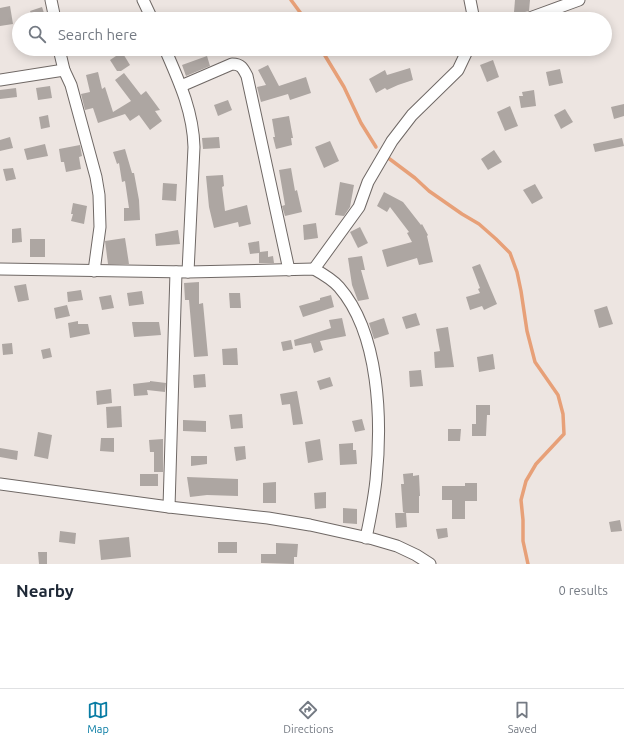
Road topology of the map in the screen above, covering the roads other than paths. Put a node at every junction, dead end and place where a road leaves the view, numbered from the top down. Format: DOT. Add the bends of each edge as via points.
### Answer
graph roads {
  1 [pos="51,0"];
  2 [pos="143,0"];
  3 [pos="470,0"];
  4 [pos="579,0"];
  5 [pos="54,12"];
  6 [pos="149,12"];
  7 [pos="472,12"];
  8 [pos="546,12"];
  9 [pos="61,56"];
  10 [pos="168,56"];
  11 [pos="465,56"];
  12 [pos="64,70"];
  13 [pos="0,80"];
  14 [pos="181,86"];
  15 [pos="0,269"];
  16 [pos="314,269"];
  17 [pos="289,270"];
  18 [pos="94,271"];
  19 [pos="176,272"];
  20 [pos="188,272"];
  21 [pos="0,484"];
  22 [pos="169,507"];
  23 [pos="366,538"];
  24 [pos="430,564"];
  1 -- 5 [label="street"];
  2 -- 6 [label="street"];
  3 -- 7 [label="street"];
  4 -- 8 [label="street"];
  9 -- 12 [label="street"];
  10 -- 14 [label="street"];
  11 -- 16 [label="street" via="458,70 412,115 392,141 368,182 358,208"];
  12 -- 13 [label="street"];
  12 -- 18 [label="street" via="71,85 99,196 100,227"];
  14 -- 17 [label="street" via="232,64 238,64 243,68 247,76"];
  14 -- 20 [label="street" via="194,132"];
  15 -- 18 [label="street"];
  16 -- 17 [label="street"];
  16 -- 23 [label="street" via="338,286 349,301 367,341 373,364 378,456"];
  17 -- 20 [label="street"];
  18 -- 19 [label="street"];
  19 -- 20 [label="street"];
  19 -- 22 [label="street"];
  21 -- 22 [label="street"];
  22 -- 23 [label="street" via="268,518"];
  23 -- 24 [label="street" via="397,546"];
}
